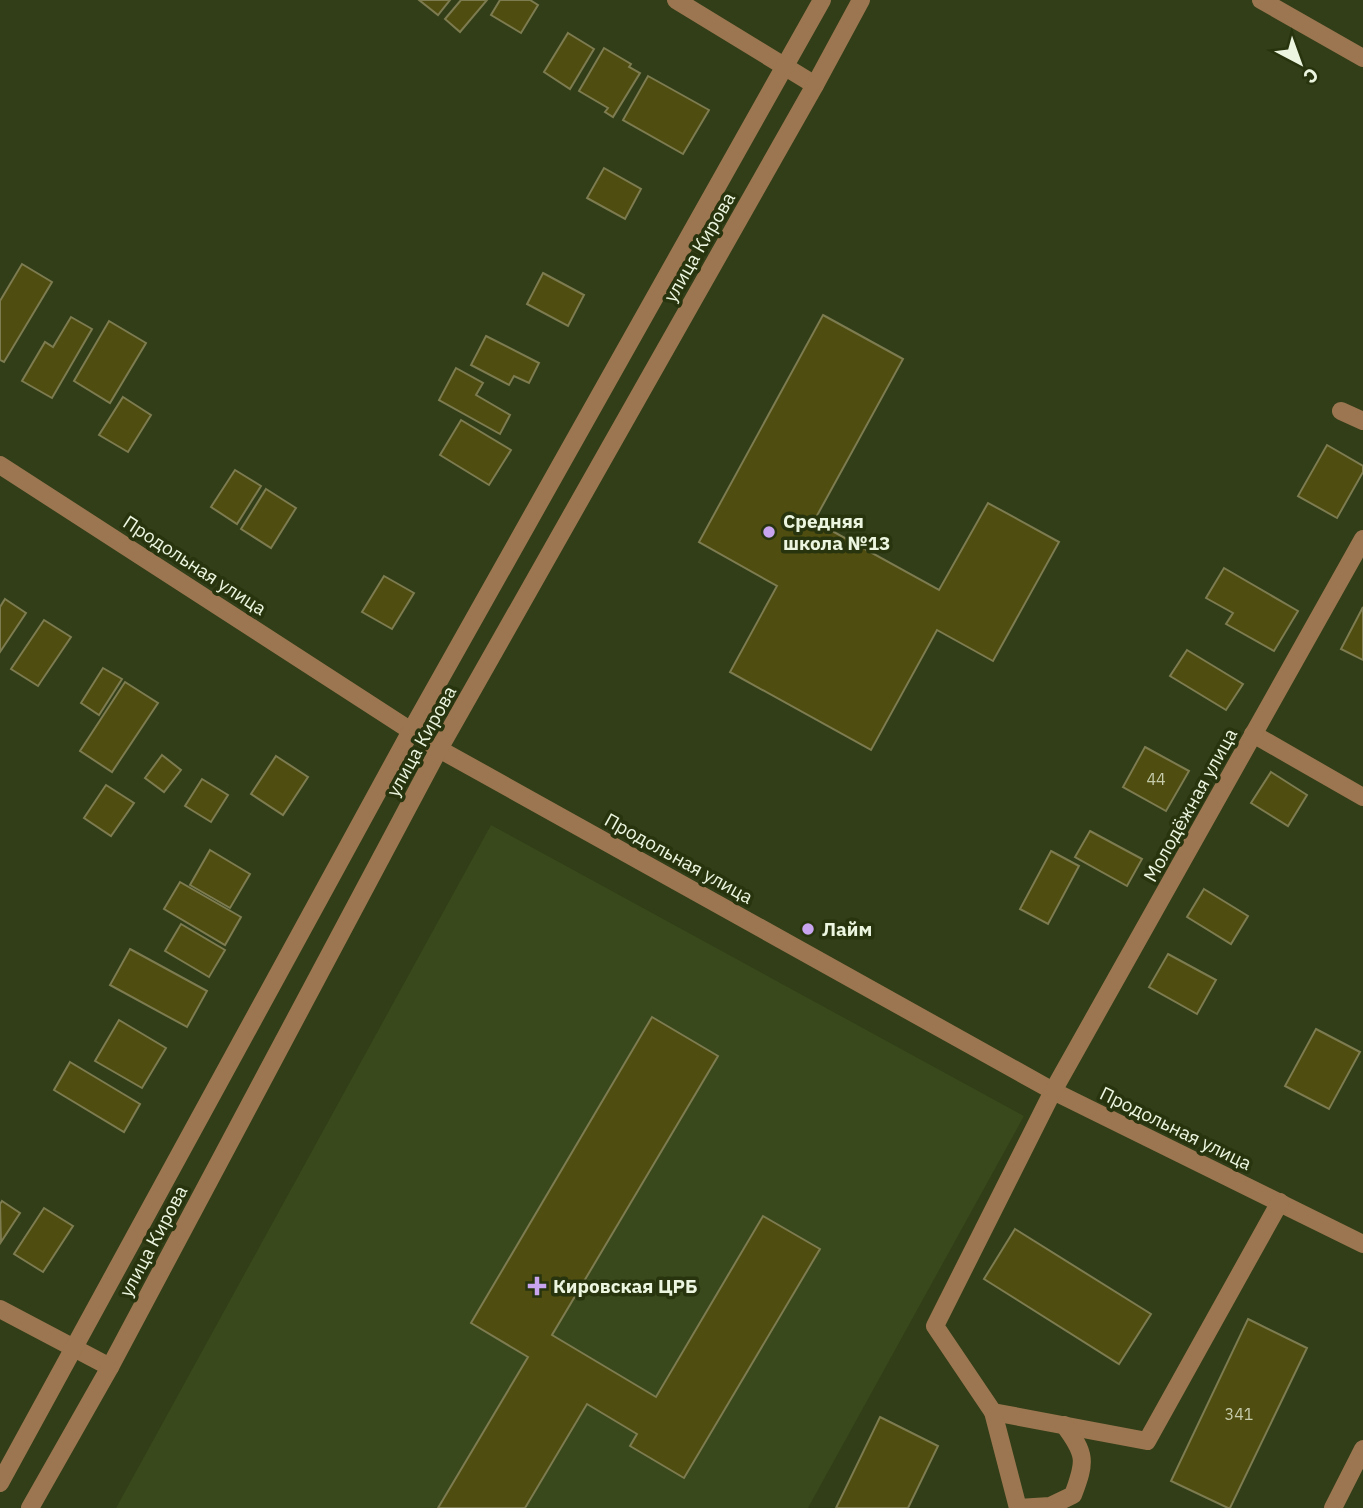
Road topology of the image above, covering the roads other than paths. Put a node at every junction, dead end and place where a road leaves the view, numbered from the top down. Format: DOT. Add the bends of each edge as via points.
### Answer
graph roads {
  1 [pos="676,0"];
  2 [pos="822,0"];
  3 [pos="861,0"];
  4 [pos="1261,0"];
  5 [pos="1363,58"];
  6 [pos="785,67"];
  7 [pos="815,85"];
  8 [pos="1341,411"];
  9 [pos="1363,421"];
  10 [pos="0,465"];
  11 [pos="1363,539"];
  12 [pos="412,729"];
  13 [pos="1253,734"];
  14 [pos="439,749"];
  15 [pos="1363,797"];
  16 [pos="1053,1091"];
  17 [pos="1280,1202"];
  18 [pos="1363,1244"];
  19 [pos="0,1309"];
  20 [pos="74,1350"];
  21 [pos="110,1367"];
  22 [pos="993,1412"];
  23 [pos="1064,1425"];
  24 [pos="1363,1449"];
  25 [pos="0,1483"];
  26 [pos="30,1508"];
  27 [pos="1018,1508"];
  28 [pos="1333,1508"];
  1 -- 6 [label="street"];
  2 -- 6 [label="street, улица Кирова"];
  3 -- 7 [label="street, улица Кирова"];
  4 -- 5 [label="street"];
  6 -- 7 [label="street"];
  6 -- 12 [label="street, улица Кирова"];
  7 -- 14 [label="street, улица Кирова"];
  8 -- 9 [label="street"];
  10 -- 12 [label="street, Продольная улица"];
  11 -- 13 [label="street, Молодёжная улица"];
  12 -- 14 [label="street, Продольная улица"];
  12 -- 20 [label="street, улица Кирова"];
  13 -- 15 [label="street"];
  13 -- 16 [label="street, Молодёжная улица"];
  14 -- 16 [label="street, Продольная улица"];
  14 -- 21 [label="street, улица Кирова"];
  16 -- 17 [label="street, Продольная улица"];
  16 -- 22 [label="street, Молодёжная улица" via="935,1326"];
  17 -- 18 [label="street, Продольная улица"];
  17 -- 23 [label="street" via="1147,1441"];
  19 -- 20 [label="street"];
  20 -- 21 [label="street"];
  20 -- 25 [label="street, улица Кирова"];
  21 -- 26 [label="street, улица Кирова"];
  22 -- 23 [label="street"];
  22 -- 27 [label="street"];
  23 -- 27 [label="street" via="1079,1445 1083,1469 1073,1495 1050,1506"];
  24 -- 28 [label="street"];
}
